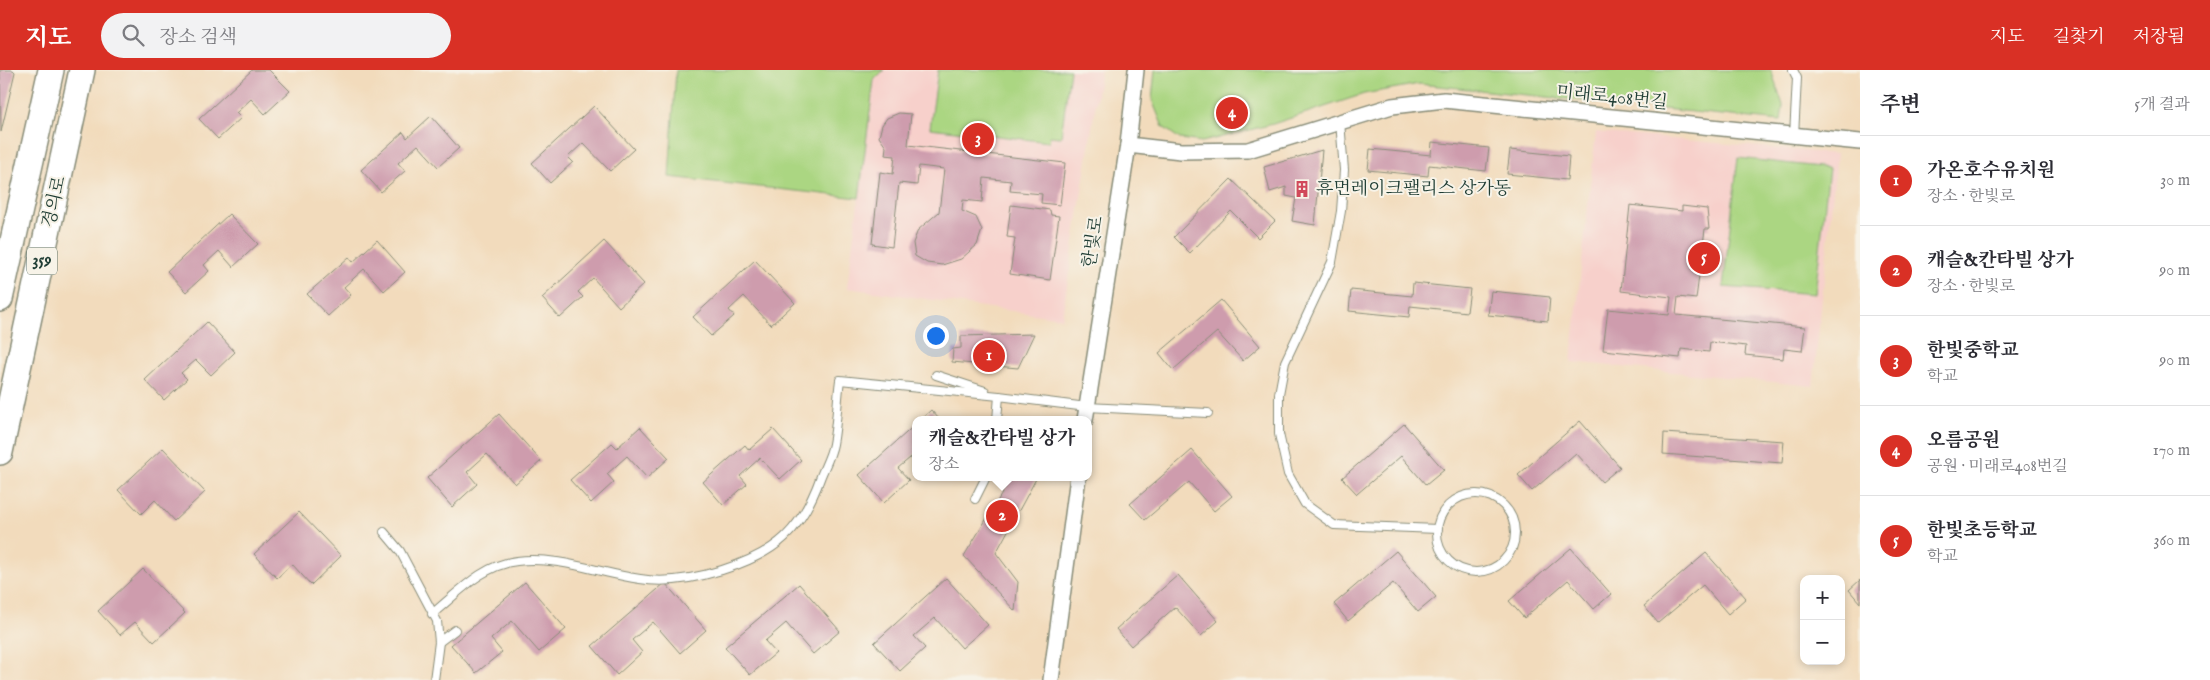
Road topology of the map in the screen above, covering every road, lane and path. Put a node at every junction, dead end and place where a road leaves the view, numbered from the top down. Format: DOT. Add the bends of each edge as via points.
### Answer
graph roads {
  1 [pos="51,70"];
  2 [pos="82,70"];
  3 [pos="1136,70"];
  4 [pos="1792,70"];
  5 [pos="1340,122"];
  6 [pos="1794,136"];
  7 [pos="1860,142"];
  8 [pos="1128,145"];
  9 [pos="0,299"];
  10 [pos="936,375"];
  11 [pos="999,396"];
  12 [pos="1086,413"];
  13 [pos="1208,414"];
  14 [pos="997,416"];
  15 [pos="0,452"];
  16 [pos="984,481"];
  17 [pos="1077,481"];
  18 [pos="975,499"];
  19 [pos="1438,529"];
  20 [pos="384,532"];
  21 [pos="432,614"];
  22 [pos="455,630"];
  23 [pos="439,642"];
  24 [pos="434,680"];
  25 [pos="1051,680"];
  1 -- 9 [label="main road, 경의로 / 359"];
  2 -- 15 [label="main road, 경의로 / 359"];
  3 -- 8 [label="street, 한빛로"];
  4 -- 6 [label="lane" via="1797,78"];
  5 -- 6 [label="street, 미래로408번길" via="1392,106 1444,100"];
  5 -- 8 [label="street, 미래로408번길" via="1248,150 1181,151"];
  5 -- 19 [label="lane" via="1344,170 1332,262 1285,362 1279,394 1279,434 1288,474 1305,504 1334,525"];
  6 -- 7 [label="street, 미래로408번길"];
  8 -- 12 [label="street, 한빛로"];
  10 -- 11 [label="lane"];
  11 -- 12 [label="lane"];
  11 -- 14 [label="lane"];
  11 -- 21 [label="lane" via="840,380 833,445 812,503 791,532 766,553 750,562 704,576 667,582 641,580 546,560 516,561 487,569"];
  12 -- 13 [label="lane"];
  16 -- 18 [label="lane"];
  17 -- 25 [label="street"];
  19 -- 19 [label="lane" via="1440,547 1450,562 1472,572 1498,566 1511,550 1515,531 1505,507 1481,495 1468,496 1448,507"];
  20 -- 21 [label="lane" via="400,551"];
  21 -- 23 [label="lane" via="437,621"];
  22 -- 23 [label="lane"];
  23 -- 24 [label="lane"];
}
